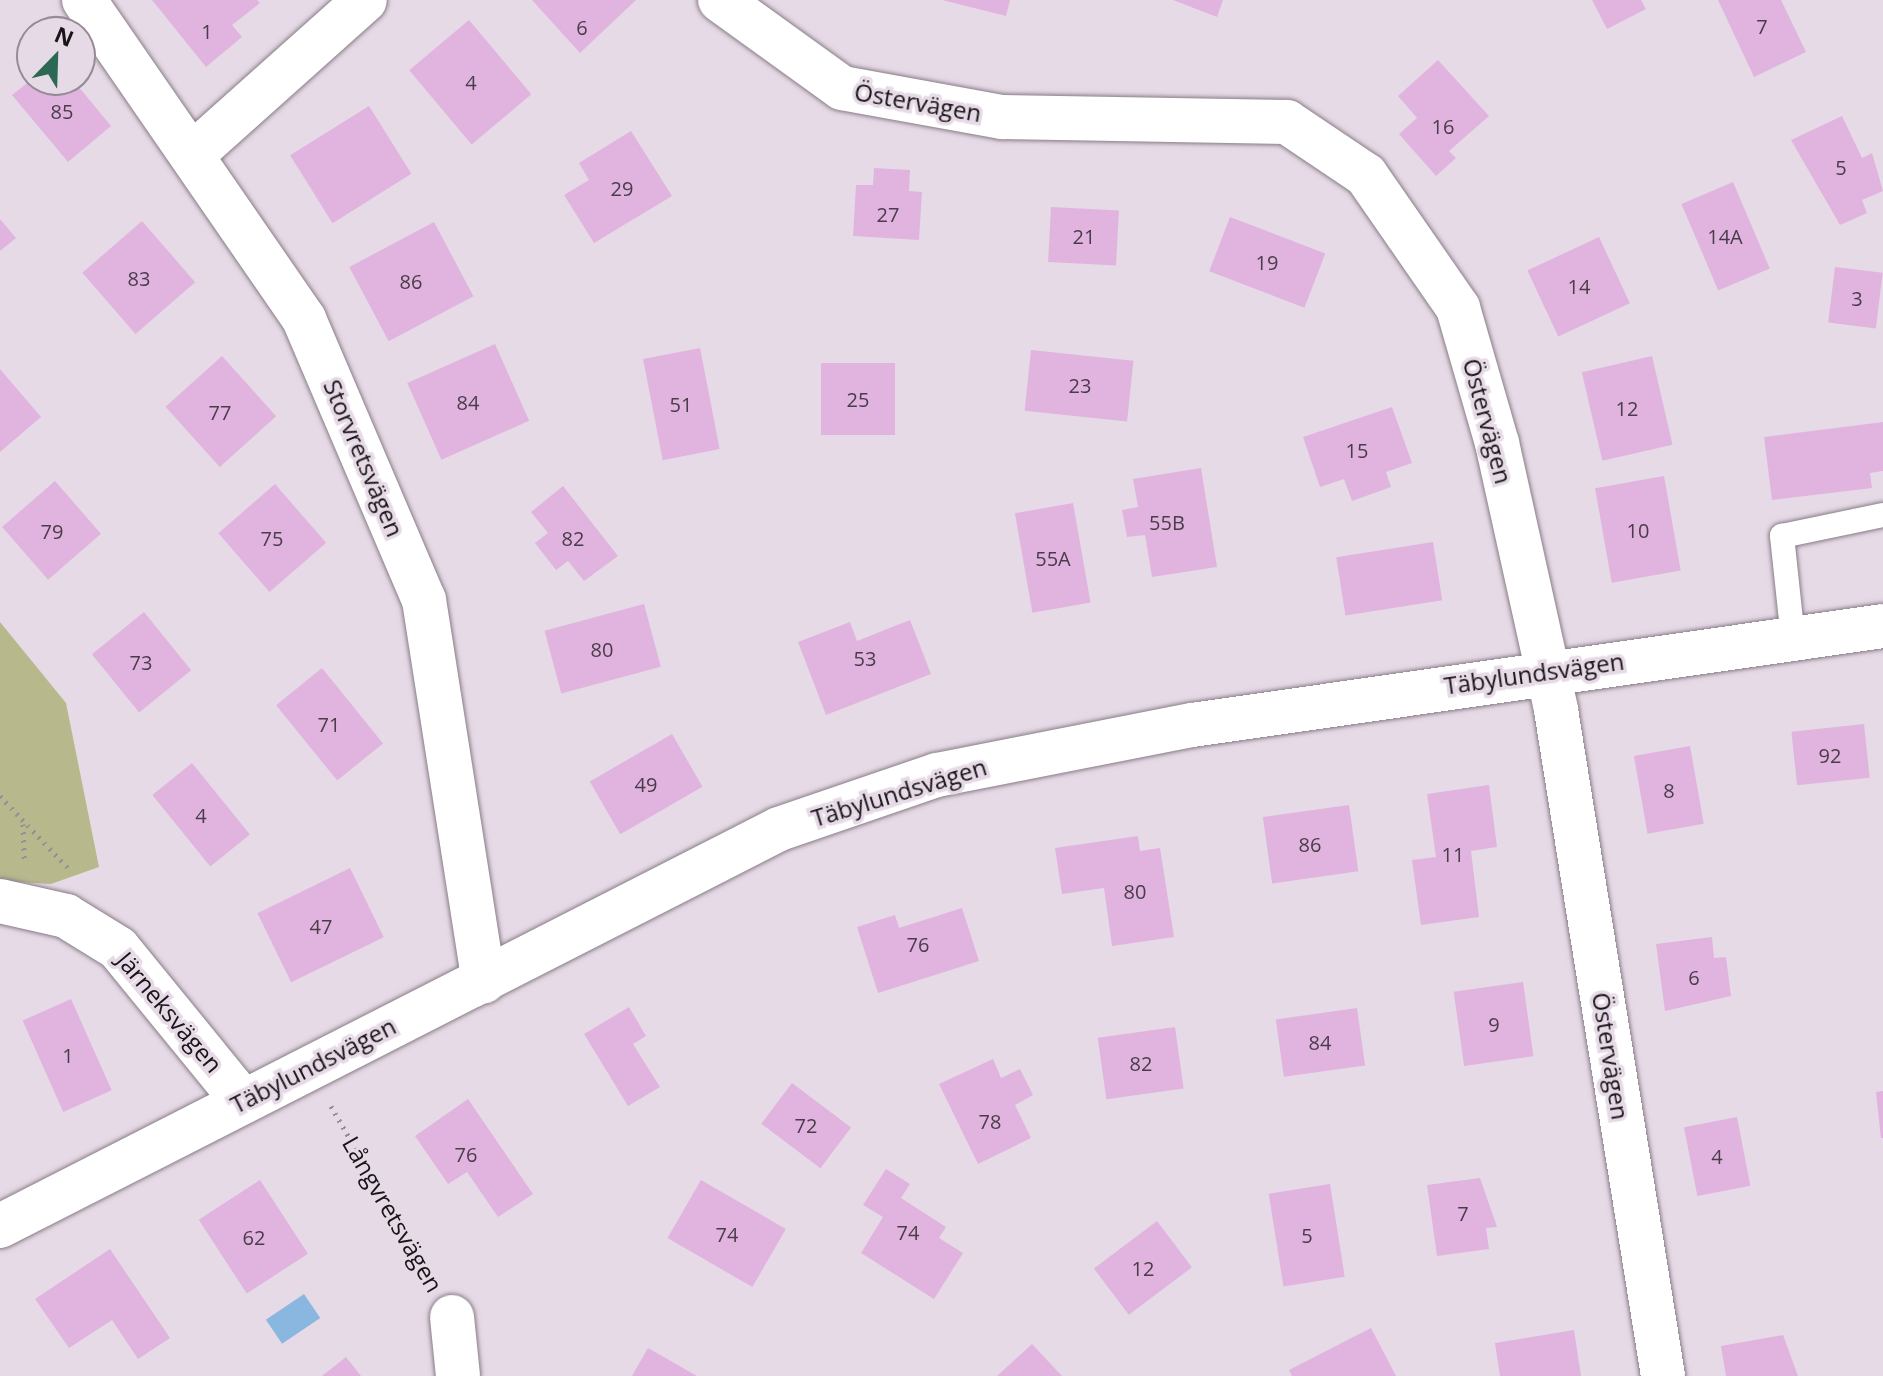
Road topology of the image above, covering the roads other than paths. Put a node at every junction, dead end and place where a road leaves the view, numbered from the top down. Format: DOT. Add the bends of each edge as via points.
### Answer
graph roads {
  1 [pos="84,0"];
  2 [pos="365,0"];
  3 [pos="720,0"];
  4 [pos="194,153"];
  5 [pos="1883,515"];
  6 [pos="1883,626"];
  7 [pos="1793,639"];
  8 [pos="1546,670"];
  9 [pos="0,901"];
  10 [pos="484,981"];
  11 [pos="242,1100"];
  12 [pos="0,1226"];
  13 [pos="452,1317"];
  14 [pos="458,1376"];
  15 [pos="1663,1376"];
  1 -- 4 [label="street, Storvretsvägen"];
  2 -- 4 [label="street"];
  3 -- 8 [label="street, Östervägen" via="842,88 1002,117 1287,122 1366,175 1458,308 1497,443"];
  4 -- 10 [label="street, Storvretsvägen" via="304,319 424,600"];
  5 -- 7 [label="lane" via="1782,536"];
  6 -- 7 [label="street, Täbylundsvägen"];
  7 -- 8 [label="street, Täbylundsvägen"];
  8 -- 10 [label="street, Täbylundsvägen" via="1092,740 937,775 779,829"];
  8 -- 15 [label="street, Östervägen"];
  9 -- 11 [label="street, Järneksvägen" via="66,916 118,948"];
  10 -- 11 [label="street, Täbylundsvägen"];
  11 -- 12 [label="street, Täbylundsvägen"];
  13 -- 14 [label="street, Långvretsvägen"];
}
